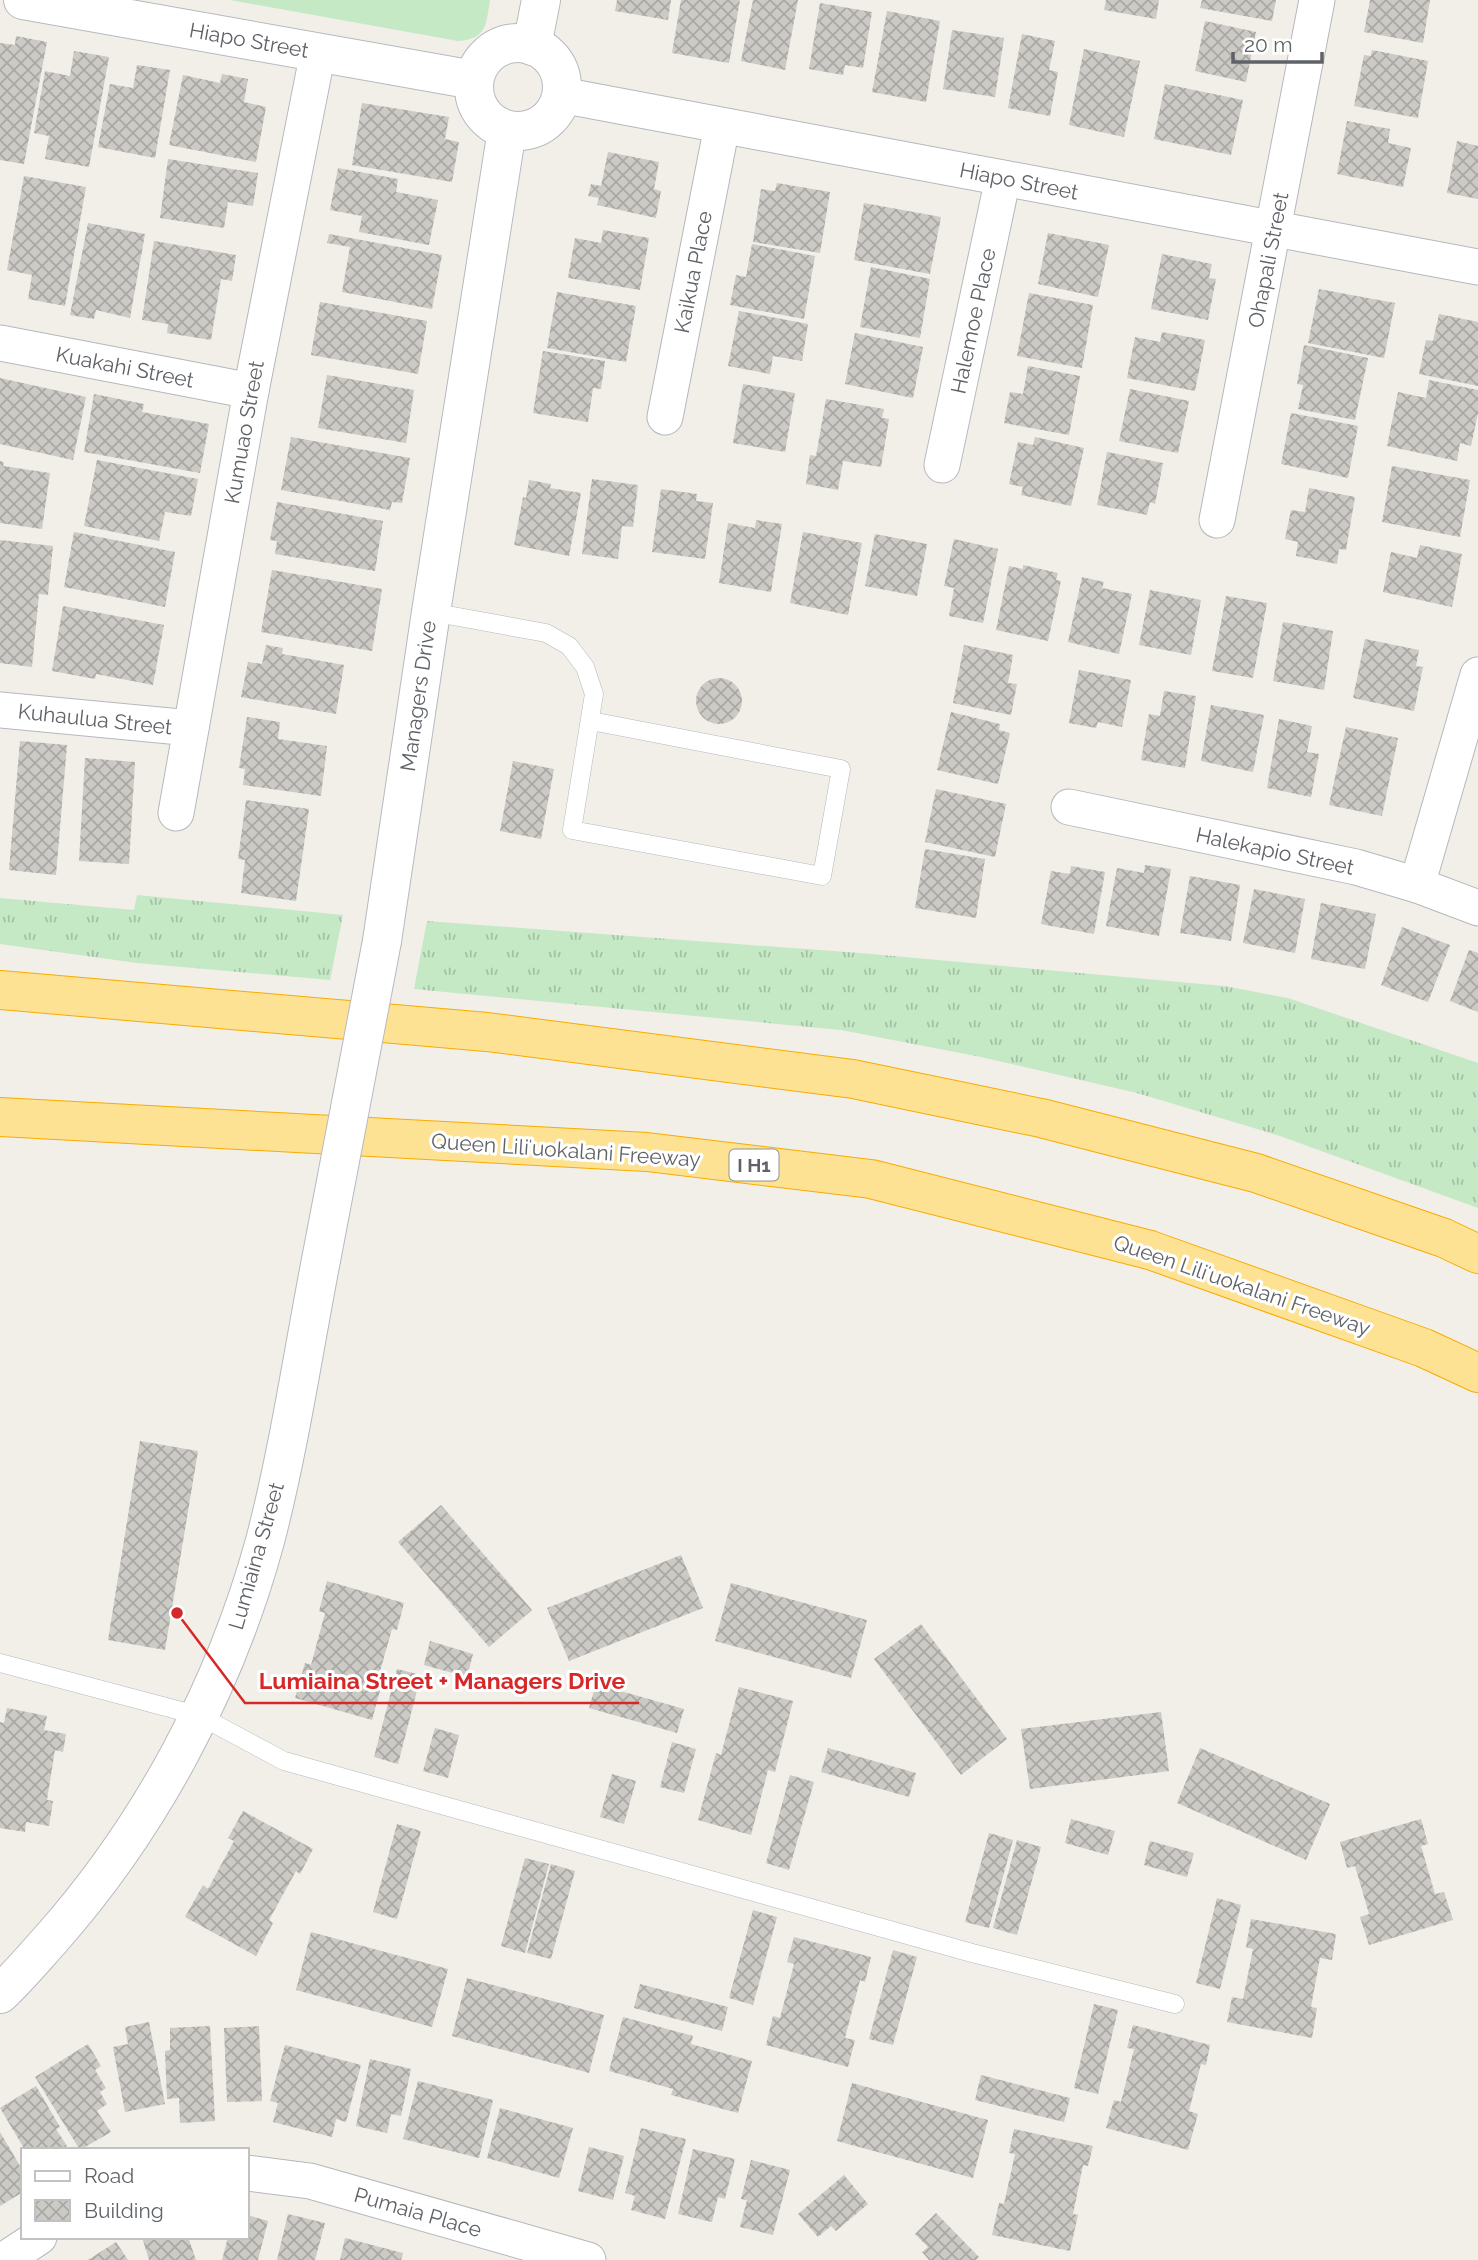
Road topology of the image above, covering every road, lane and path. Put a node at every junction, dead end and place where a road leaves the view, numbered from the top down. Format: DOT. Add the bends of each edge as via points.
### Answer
graph roads {
  1 [pos="23,0"];
  2 [pos="541,0"];
  3 [pos="1317,0"];
  4 [pos="532,46"];
  5 [pos="318,52"];
  6 [pos="474,80"];
  7 [pos="561,95"];
  8 [pos="722,126"];
  9 [pos="507,130"];
  10 [pos="1003,178"];
  11 [pos="1274,229"];
  12 [pos="1478,267"];
  13 [pos="0,343"];
  14 [pos="251,391"];
  15 [pos="665,418"];
  16 [pos="942,465"];
  17 [pos="1217,520"];
  18 [pos="431,612"];
  19 [pos="1478,675"];
  20 [pos="0,710"];
  21 [pos="591,721"];
  22 [pos="191,728"];
  23 [pos="1069,807"];
  24 [pos="176,813"];
  25 [pos="1417,885"];
  26 [pos="1478,908"];
  27 [pos="0,990"];
  28 [pos="0,1118"];
  29 [pos="1478,1254"];
  30 [pos="321,1260"];
  31 [pos="1478,1373"];
  32 [pos="0,1663"];
  33 [pos="200,1716"];
  34 [pos="0,1994"];
  35 [pos="1175,2004"];
  36 [pos="248,2173"];
  37 [pos="36,2239"];
  38 [pos="572,2258"];
  39 [pos="4,2260"];
  1 -- 5 [label="street, Hiapo Street"];
  2 -- 4 [label="street"];
  3 -- 11 [label="street, Ohapali Street"];
  4 -- 6 [label="street" via="520,43 495,49"];
  4 -- 7 [label="street" via="552,60"];
  5 -- 6 [label="street, Hiapo Street"];
  5 -- 14 [label="street, Kumuao Street"];
  6 -- 9 [label="street" via="478,106 495,125"];
  7 -- 8 [label="street, Hiapo Street"];
  7 -- 9 [label="street" via="556,109 535,128"];
  8 -- 10 [label="street, Hiapo Street"];
  8 -- 15 [label="street, Kaikua Place"];
  9 -- 18 [label="street, Managers Drive"];
  10 -- 11 [label="street, Hiapo Street"];
  10 -- 16 [label="street, Halemoe Place"];
  11 -- 12 [label="street, Hiapo Street"];
  11 -- 17 [label="street, Ohapali Street"];
  13 -- 14 [label="street, Kuakahi Street"];
  14 -- 22 [label="street, Kumuao Street"];
  18 -- 21 [label="lane" via="546,633 569,646 585,667 594,694"];
  18 -- 30 [label="street, Managers Drive, bridge" via="382,941"];
  19 -- 25 [label="street"];
  20 -- 22 [label="street, Kuhaulua Street"];
  21 -- 21 [label="lane" via="572,830 822,876 841,769"];
  22 -- 24 [label="street, Kumuao Street"];
  23 -- 25 [label="street, Halekapio Street" via="1356,867"];
  25 -- 26 [label="street, Halekapio Street"];
  27 -- 29 [label="highway" via="487,1032 853,1079 1041,1118 1256,1173"];
  28 -- 31 [label="highway, Queen Liliʻuokalani Freeway / I H1" via="647,1152 871,1179 1150,1250 1424,1348"];
  30 -- 33 [label="street, Lumiaina Street" via="264,1542 245,1606"];
  32 -- 33 [label="lane"];
  33 -- 34 [label="street, Lumiaina Street" via="122,1850 76,1911"];
  33 -- 35 [label="lane" via="284,1761 972,1953"];
  36 -- 38 [label="street, Pumaia Place" via="310,2181"];
  37 -- 39 [label="street"];
}
